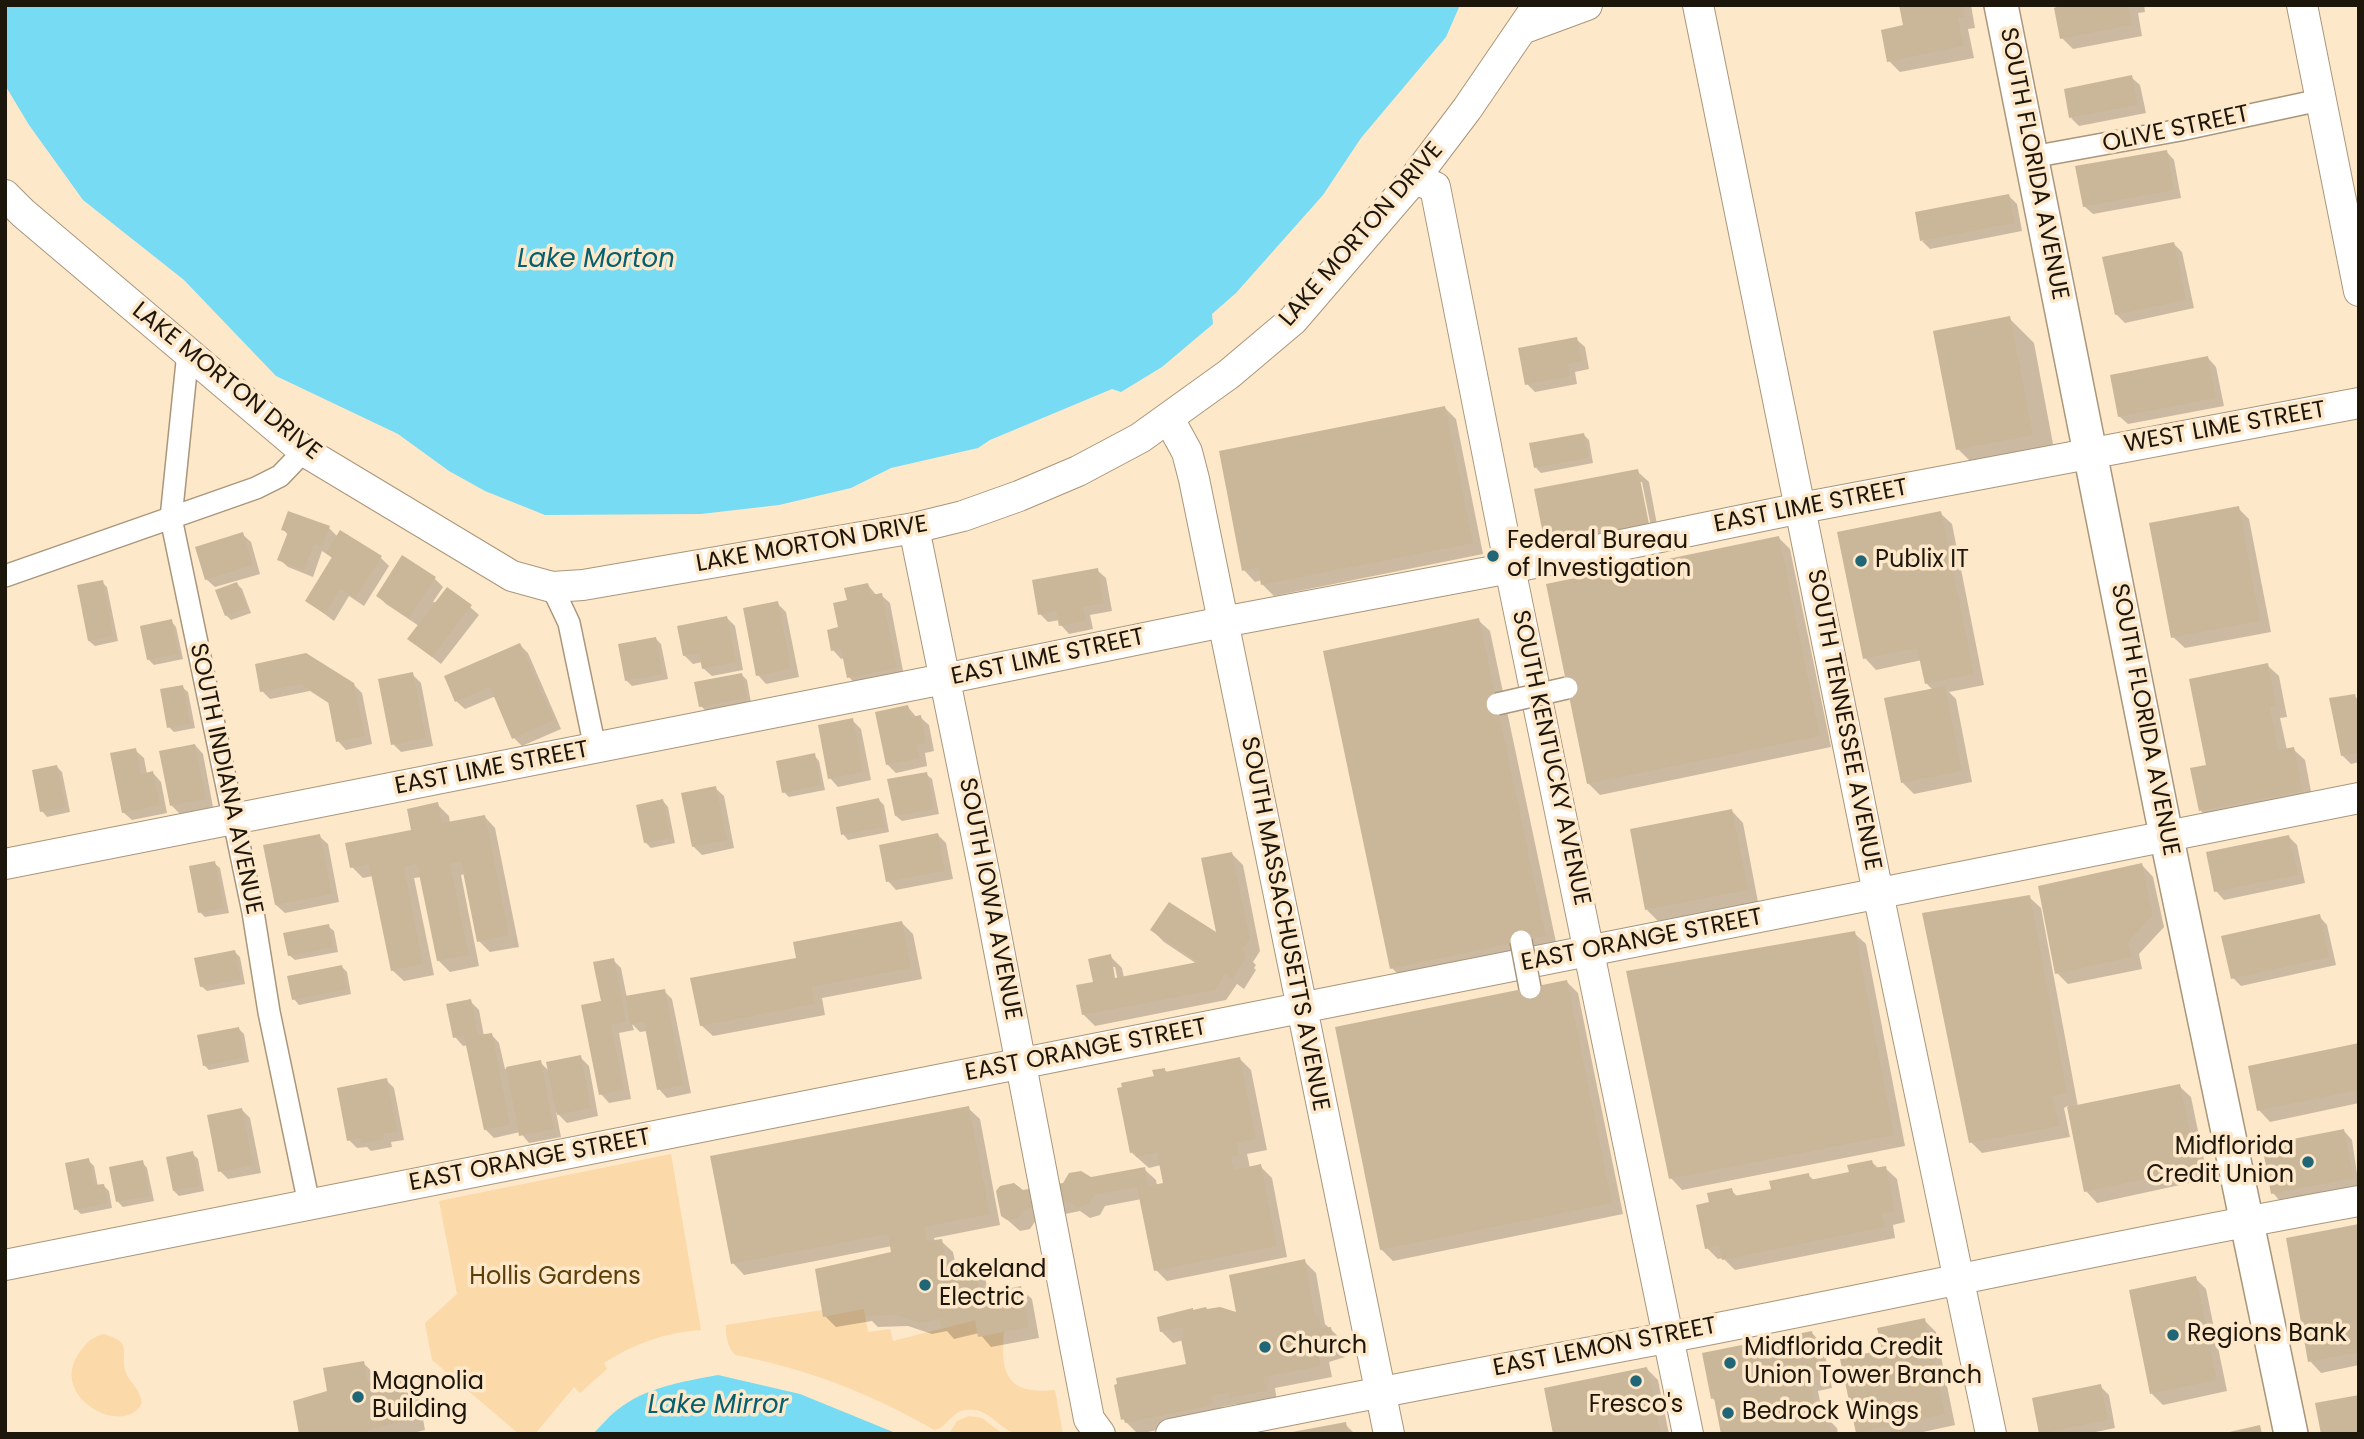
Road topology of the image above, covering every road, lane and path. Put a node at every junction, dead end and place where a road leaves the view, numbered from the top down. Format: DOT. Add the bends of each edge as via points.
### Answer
graph roads {
  1 [pos="1587,5"];
  2 [pos="1698,5"];
  3 [pos="2001,5"];
  4 [pos="2302,5"];
  5 [pos="1530,17"];
  6 [pos="2320,100"];
  7 [pos="2032,156"];
  8 [pos="1414,179"];
  9 [pos="11,211"];
  10 [pos="2359,291"];
  11 [pos="188,352"];
  12 [pos="2359,403"];
  13 [pos="1169,419"];
  14 [pos="304,451"];
  15 [pos="2092,452"];
  16 [pos="1801,508"];
  17 [pos="171,518"];
  18 [pos="914,528"];
  19 [pos="1510,568"];
  20 [pos="5,576"];
  21 [pos="552,587"];
  22 [pos="1223,622"];
  23 [pos="944,679"];
  24 [pos="1567,688"];
  25 [pos="1497,704"];
  26 [pos="594,748"];
  27 [pos="2359,798"];
  28 [pos="233,820"];
  29 [pos="2166,836"];
  30 [pos="5,864"];
  31 [pos="1878,893"];
  32 [pos="1521,941"];
  33 [pos="1590,952"];
  34 [pos="1530,988"];
  35 [pos="1301,1008"];
  36 [pos="1021,1064"];
  37 [pos="2359,1201"];
  38 [pos="309,1204"];
  39 [pos="2245,1221"];
  40 [pos="5,1265"];
  41 [pos="1959,1279"];
  42 [pos="1668,1337"];
  43 [pos="1380,1391"];
  44 [pos="1100,1434"];
  45 [pos="1171,1434"];
  46 [pos="1389,1434"];
  47 [pos="1688,1434"];
  48 [pos="1991,1434"];
  49 [pos="2291,1434"];
  1 -- 5 [label="street"];
  2 -- 16 [label="street, SOUTH TENNESSEE AVENUE"];
  3 -- 7 [label="main road, SOUTH FLORIDA AVENUE"];
  4 -- 6 [label="street"];
  5 -- 8 [label="street, LAKE MORTON DRIVE"];
  6 -- 7 [label="street, OLIVE STREET"];
  6 -- 10 [label="street"];
  7 -- 15 [label="main road, SOUTH FLORIDA AVENUE"];
  8 -- 13 [label="street, LAKE MORTON DRIVE" via="1293,320"];
  8 -- 19 [label="street, SOUTH KENTUCKY AVENUE" via="1435,187"];
  9 -- 11 [label="street, LAKE MORTON DRIVE"];
  11 -- 14 [label="street, LAKE MORTON DRIVE"];
  11 -- 17 [label="street, SOUTH INDIANA AVENUE"];
  12 -- 15 [label="street, WEST LIME STREET"];
  13 -- 18 [label="street, LAKE MORTON DRIVE" via="1078,471 963,516"];
  13 -- 22 [label="street, SOUTH MASSACHUSETTS AVENUE" via="1187,452"];
  14 -- 17 [label="street" via="279,475 256,488"];
  14 -- 21 [label="street, LAKE MORTON DRIVE" via="512,576"];
  15 -- 16 [label="street, EAST LIME STREET"];
  15 -- 29 [label="main road, SOUTH FLORIDA AVENUE"];
  16 -- 19 [label="street, EAST LIME STREET"];
  16 -- 31 [label="street, SOUTH TENNESSEE AVENUE"];
  17 -- 20 [label="street"];
  17 -- 28 [label="street, SOUTH INDIANA AVENUE"];
  18 -- 21 [label="street, LAKE MORTON DRIVE"];
  18 -- 23 [label="street, SOUTH IOWA AVENUE"];
  19 -- 22 [label="street, EAST LIME STREET"];
  19 -- 33 [label="street, SOUTH KENTUCKY AVENUE"];
  21 -- 26 [label="street" via="569,623"];
  22 -- 23 [label="street, EAST LIME STREET"];
  22 -- 35 [label="street, SOUTH MASSACHUSETTS AVENUE"];
  23 -- 26 [label="street, EAST LIME STREET"];
  23 -- 36 [label="street, SOUTH IOWA AVENUE"];
  24 -- 25 [label="street, bridge"];
  26 -- 28 [label="street, EAST LIME STREET"];
  27 -- 29 [label="street, EAST ORANGE STREET"];
  28 -- 30 [label="street, EAST LIME STREET"];
  28 -- 38 [label="street, SOUTH INDIANA AVENUE"];
  29 -- 31 [label="street, EAST ORANGE STREET"];
  29 -- 39 [label="main road, SOUTH FLORIDA AVENUE"];
  31 -- 33 [label="street, EAST ORANGE STREET"];
  31 -- 41 [label="street, SOUTH TENNESSEE AVENUE"];
  32 -- 34 [label="street, bridge"];
  33 -- 35 [label="street, EAST ORANGE STREET"];
  33 -- 42 [label="street, SOUTH KENTUCKY AVENUE"];
  35 -- 36 [label="street, EAST ORANGE STREET"];
  35 -- 43 [label="street, SOUTH MASSACHUSETTS AVENUE"];
  36 -- 38 [label="street, EAST ORANGE STREET"];
  36 -- 44 [label="street, SOUTH IOWA AVENUE" via="1089,1419"];
  37 -- 39 [label="street, EAST LEMON STREET"];
  38 -- 40 [label="street, EAST ORANGE STREET"];
  39 -- 41 [label="street, EAST LEMON STREET"];
  39 -- 49 [label="main road, SOUTH FLORIDA AVENUE"];
  41 -- 42 [label="street, EAST LEMON STREET"];
  41 -- 48 [label="street, SOUTH TENNESSEE AVENUE"];
  42 -- 43 [label="street, EAST LEMON STREET"];
  42 -- 47 [label="street, SOUTH KENTUCKY AVENUE"];
  43 -- 45 [label="street, EAST LEMON STREET"];
  43 -- 46 [label="street, SOUTH MASSACHUSETTS AVENUE"];
}
